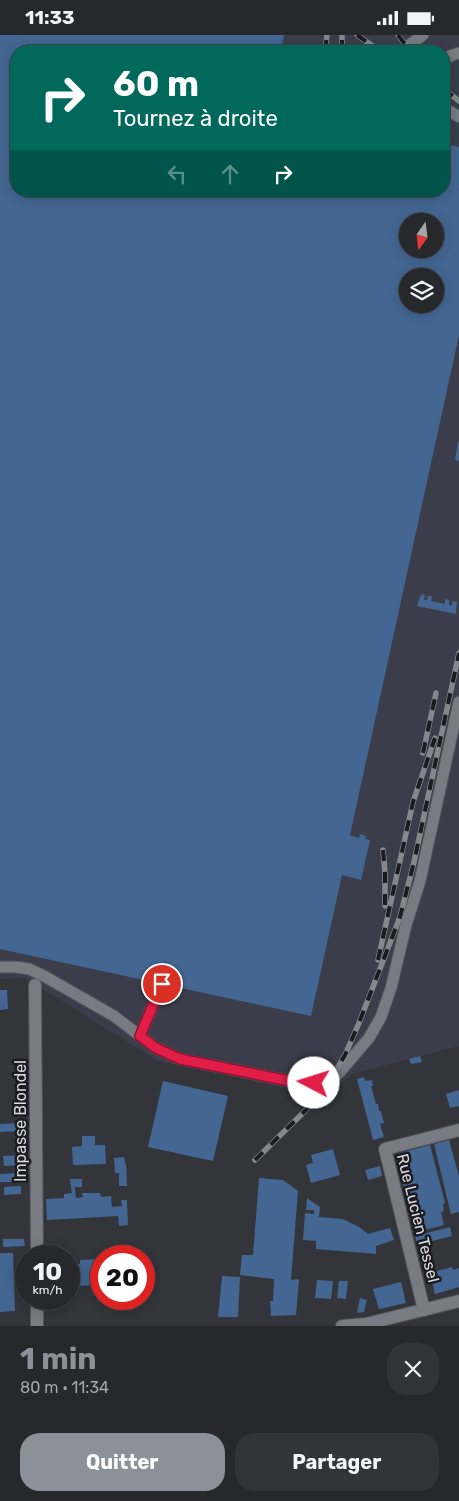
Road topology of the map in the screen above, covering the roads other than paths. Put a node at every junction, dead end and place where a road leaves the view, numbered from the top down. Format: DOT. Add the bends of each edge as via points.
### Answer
graph roads {
  1 [pos="423,35"];
  2 [pos="409,45"];
  3 [pos="459,702"];
  4 [pos="0,967"];
  5 [pos="162,984"];
  6 [pos="35,985"];
  7 [pos="140,1036"];
  8 [pos="459,1130"];
  9 [pos="37,1245"];
  10 [pos="459,1301"];
  11 [pos="37,1310"];
  12 [pos="424,1310"];
  13 [pos="407,1320"];
  14 [pos="37,1326"];
  15 [pos="342,1326"];
  1 -- 2 [label="lane"];
  3 -- 7 [label="lane" via="420,881 391,988 381,1017 369,1038 339,1073 331,1079 314,1083 295,1082 180,1059"];
  4 -- 7 [label="lane" via="30,969 114,1016"];
  5 -- 7 [label="lane"];
  6 -- 9 [label="street, Impasse Blondel"];
  8 -- 12 [label="street, Rue Lucien Tessel" via="385,1149"];
  10 -- 12 [label="street"];
  11 -- 14 [label="street"];
  12 -- 13 [label="street"];
  13 -- 15 [label="street"];
}
